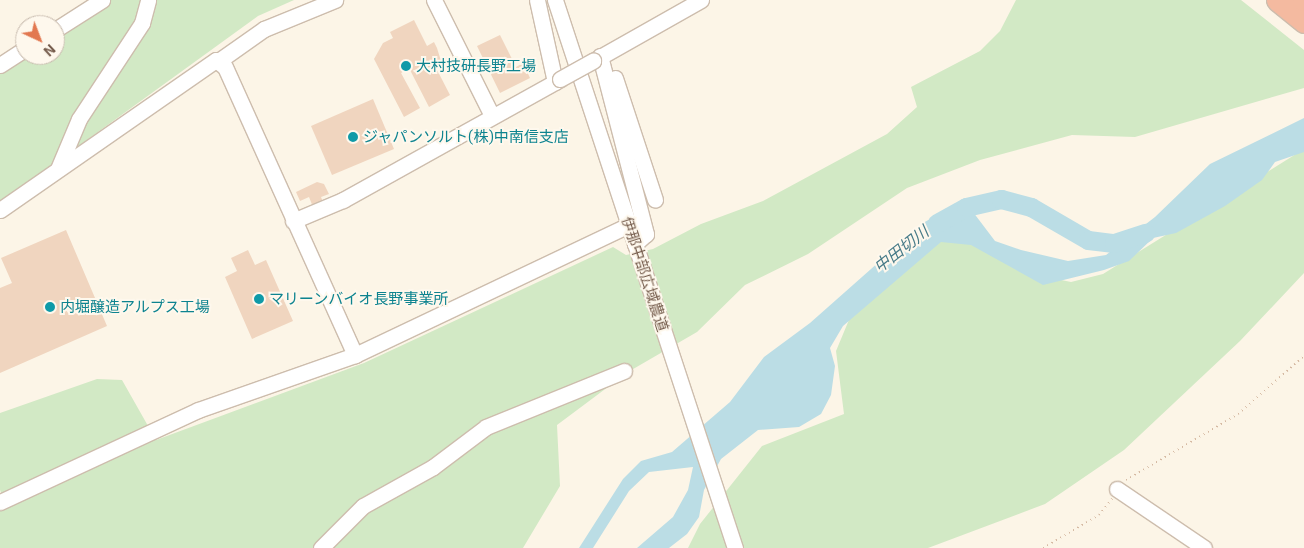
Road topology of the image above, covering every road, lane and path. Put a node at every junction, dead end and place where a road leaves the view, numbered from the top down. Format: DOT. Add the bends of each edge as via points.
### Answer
graph roads {
  1 [pos="102,0"];
  2 [pos="148,0"];
  3 [pos="335,0"];
  4 [pos="434,0"];
  5 [pos="537,0"];
  6 [pos="555,0"];
  7 [pos="701,0"];
  8 [pos="1277,0"];
  9 [pos="1304,22"];
  10 [pos="65,24"];
  11 [pos="15,55"];
  12 [pos="600,57"];
  13 [pos="220,60"];
  14 [pos="0,65"];
  15 [pos="558,80"];
  16 [pos="492,116"];
  17 [pos="58,169"];
  18 [pos="655,200"];
  19 [pos="0,210"];
  20 [pos="293,221"];
  21 [pos="628,226"];
  22 [pos="635,244"];
  23 [pos="355,355"];
  24 [pos="1304,356"];
  25 [pos="624,370"];
  26 [pos="1117,489"];
  27 [pos="0,502"];
  28 [pos="321,548"];
  29 [pos="735,548"];
  30 [pos="1043,548"];
  31 [pos="1204,548"];
  1 -- 10 [label="street"];
  2 -- 17 [label="street" via="142,23 79,119"];
  3 -- 13 [label="street" via="264,29"];
  4 -- 16 [label="street"];
  5 -- 15 [label="street"];
  6 -- 21 [label="street, 伊那中部広域農道"];
  7 -- 12 [label="street"];
  8 -- 9 [label="highway"];
  11 -- 14 [label="street"];
  12 -- 15 [label="street, bridge"];
  12 -- 18 [label="street"];
  12 -- 22 [label="street" via="646,234"];
  13 -- 17 [label="street"];
  13 -- 20 [label="street"];
  15 -- 16 [label="street"];
  16 -- 20 [label="street" via="342,200"];
  17 -- 19 [label="street"];
  20 -- 23 [label="street"];
  21 -- 22 [label="street, 伊那中部広域農道"];
  21 -- 23 [label="street"];
  22 -- 29 [label="street, 伊那中部広域農道"];
  23 -- 27 [label="street" via="198,410"];
  24 -- 26 [label="path" via="1238,414"];
  25 -- 28 [label="street" via="486,427 434,467 363,506"];
  26 -- 30 [label="path" via="1100,514"];
  26 -- 31 [label="street"];
}
